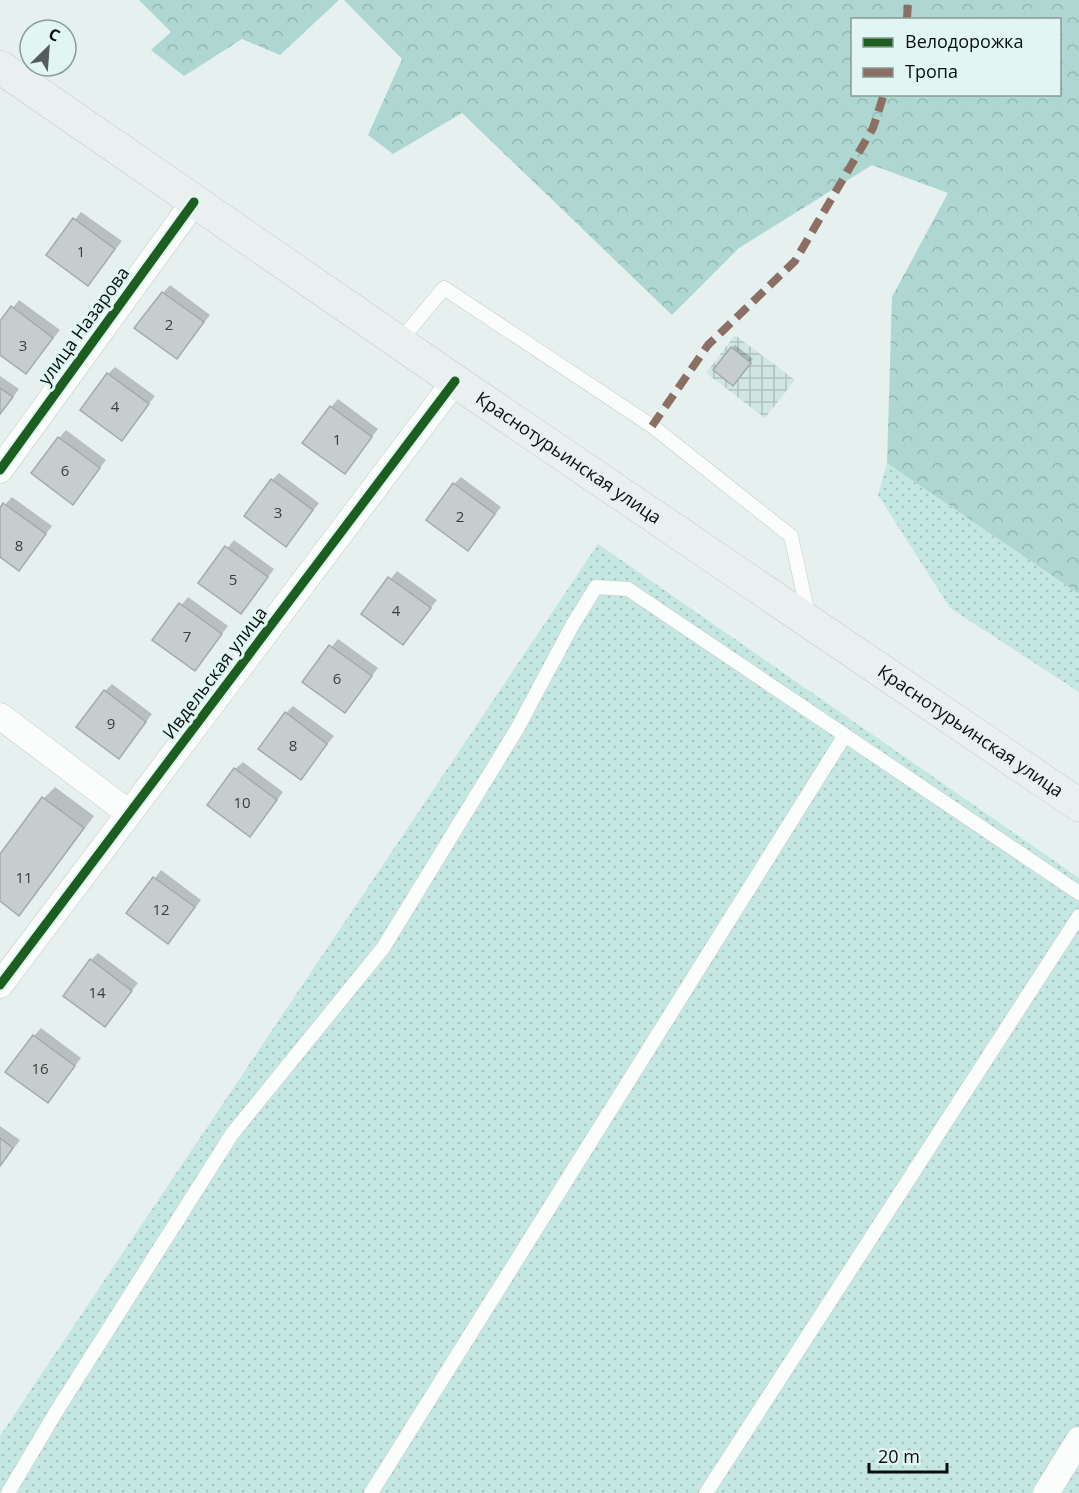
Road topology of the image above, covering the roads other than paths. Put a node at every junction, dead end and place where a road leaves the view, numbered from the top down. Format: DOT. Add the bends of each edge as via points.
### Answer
graph roads {
  1 [pos="0,67"];
  2 [pos="194,202"];
  3 [pos="399,342"];
  4 [pos="455,381"];
  5 [pos="0,471"];
  6 [pos="809,623"];
  7 [pos="0,716"];
  8 [pos="845,735"];
  9 [pos="1079,805"];
  10 [pos="129,813"];
  11 [pos="1079,893"];
  12 [pos="1079,916"];
  13 [pos="0,985"];
  14 [pos="1079,1440"];
  15 [pos="8,1493"];
  16 [pos="371,1493"];
  17 [pos="706,1493"];
  18 [pos="1046,1493"];
  1 -- 2 [label="main road, Краснотурьинская улица"];
  2 -- 3 [label="main road, Краснотурьинская улица"];
  2 -- 5 [label="street, улица Назарова"];
  3 -- 4 [label="main road, Краснотурьинская улица"];
  3 -- 6 [label="lane" via="444,288 652,426 791,536"];
  4 -- 6 [label="main road, Краснотурьинская улица"];
  4 -- 10 [label="street, Ивдельская улица"];
  6 -- 9 [label="main road, Краснотурьинская улица"];
  7 -- 10 [label="street"];
  8 -- 11 [label="lane"];
  8 -- 15 [label="lane" via="628,589 596,587 518,729 383,948 232,1134"];
  8 -- 16 [label="lane"];
  10 -- 13 [label="street, Ивдельская улица"];
  12 -- 17 [label="lane"];
  14 -- 18 [label="street"];
}
